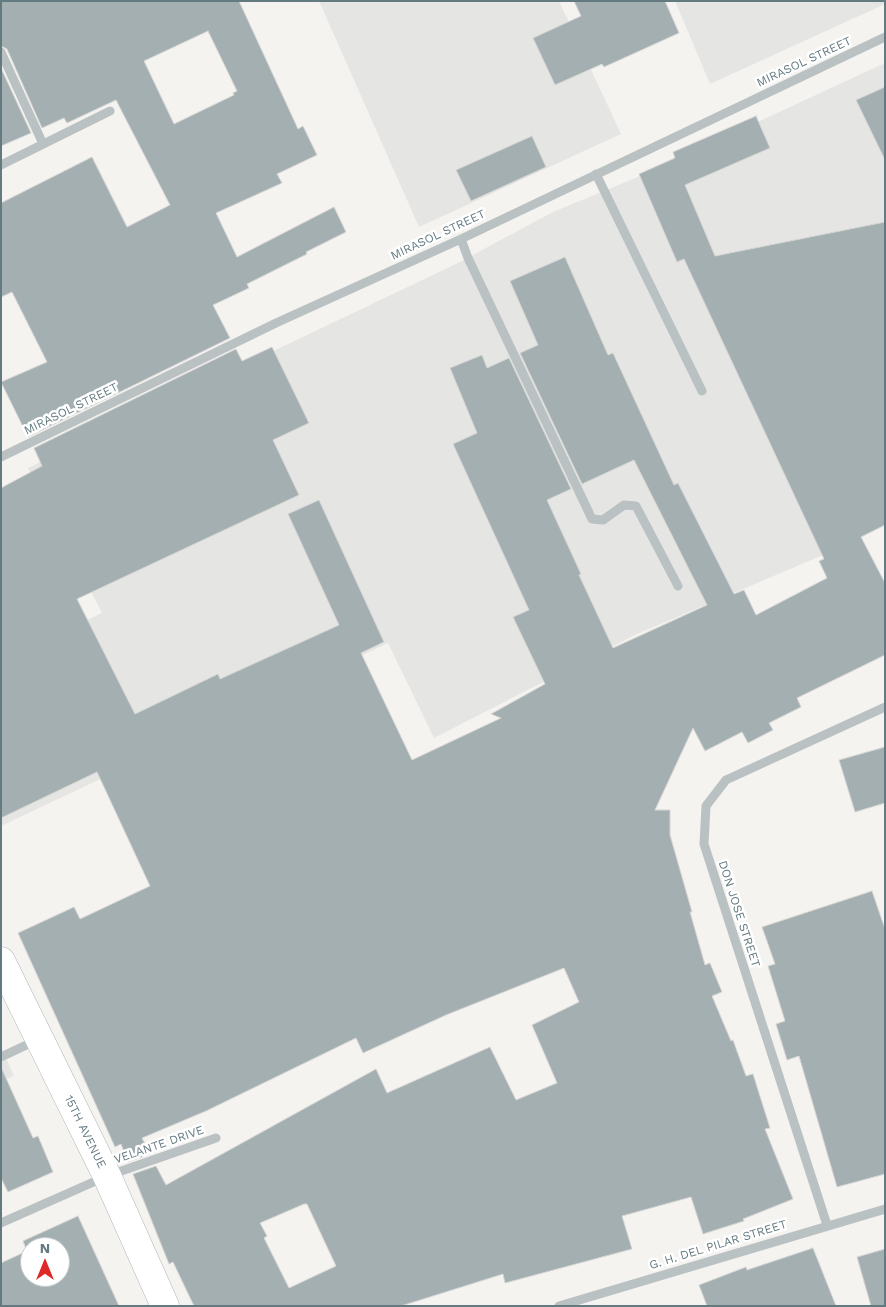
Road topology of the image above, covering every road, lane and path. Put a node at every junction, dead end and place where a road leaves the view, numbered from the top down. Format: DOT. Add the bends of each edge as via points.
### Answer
graph roads {
  1 [pos="885,37"];
  2 [pos="1,52"];
  3 [pos="110,111"];
  4 [pos="43,144"];
  5 [pos="1,165"];
  6 [pos="596,174"];
  7 [pos="461,239"];
  8 [pos="702,391"];
  9 [pos="1,456"];
  10 [pos="678,586"];
  11 [pos="885,707"];
  12 [pos="1,961"];
  13 [pos="39,1039"];
  14 [pos="1,1057"];
  15 [pos="216,1138"];
  16 [pos="107,1176"];
  17 [pos="885,1209"];
  18 [pos="1,1223"];
  19 [pos="827,1225"];
  20 [pos="164,1306"];
  21 [pos="559,1306"];
  1 -- 6 [label="street, MIRASOL STREET"];
  2 -- 4 [label="street"];
  3 -- 4 [label="street"];
  4 -- 5 [label="street"];
  6 -- 7 [label="street, MIRASOL STREET"];
  6 -- 8 [label="street"];
  7 -- 9 [label="street, MIRASOL STREET" via="302,311"];
  7 -- 10 [label="street" via="592,519 603,520 624,505 636,506"];
  11 -- 19 [label="street, DON JOSE STREET" via="726,780 706,806 704,844"];
  12 -- 13 [label="main road, 15TH AVENUE"];
  13 -- 14 [label="street"];
  13 -- 16 [label="main road, 15TH AVENUE"];
  15 -- 16 [label="street, VELANTE DRIVE"];
  16 -- 18 [label="street, VELANTE DRIVE"];
  16 -- 20 [label="main road, 15TH AVENUE"];
  17 -- 19 [label="street, G. H. DEL PILAR STREET"];
  19 -- 21 [label="street, G. H. DEL PILAR STREET"];
}
